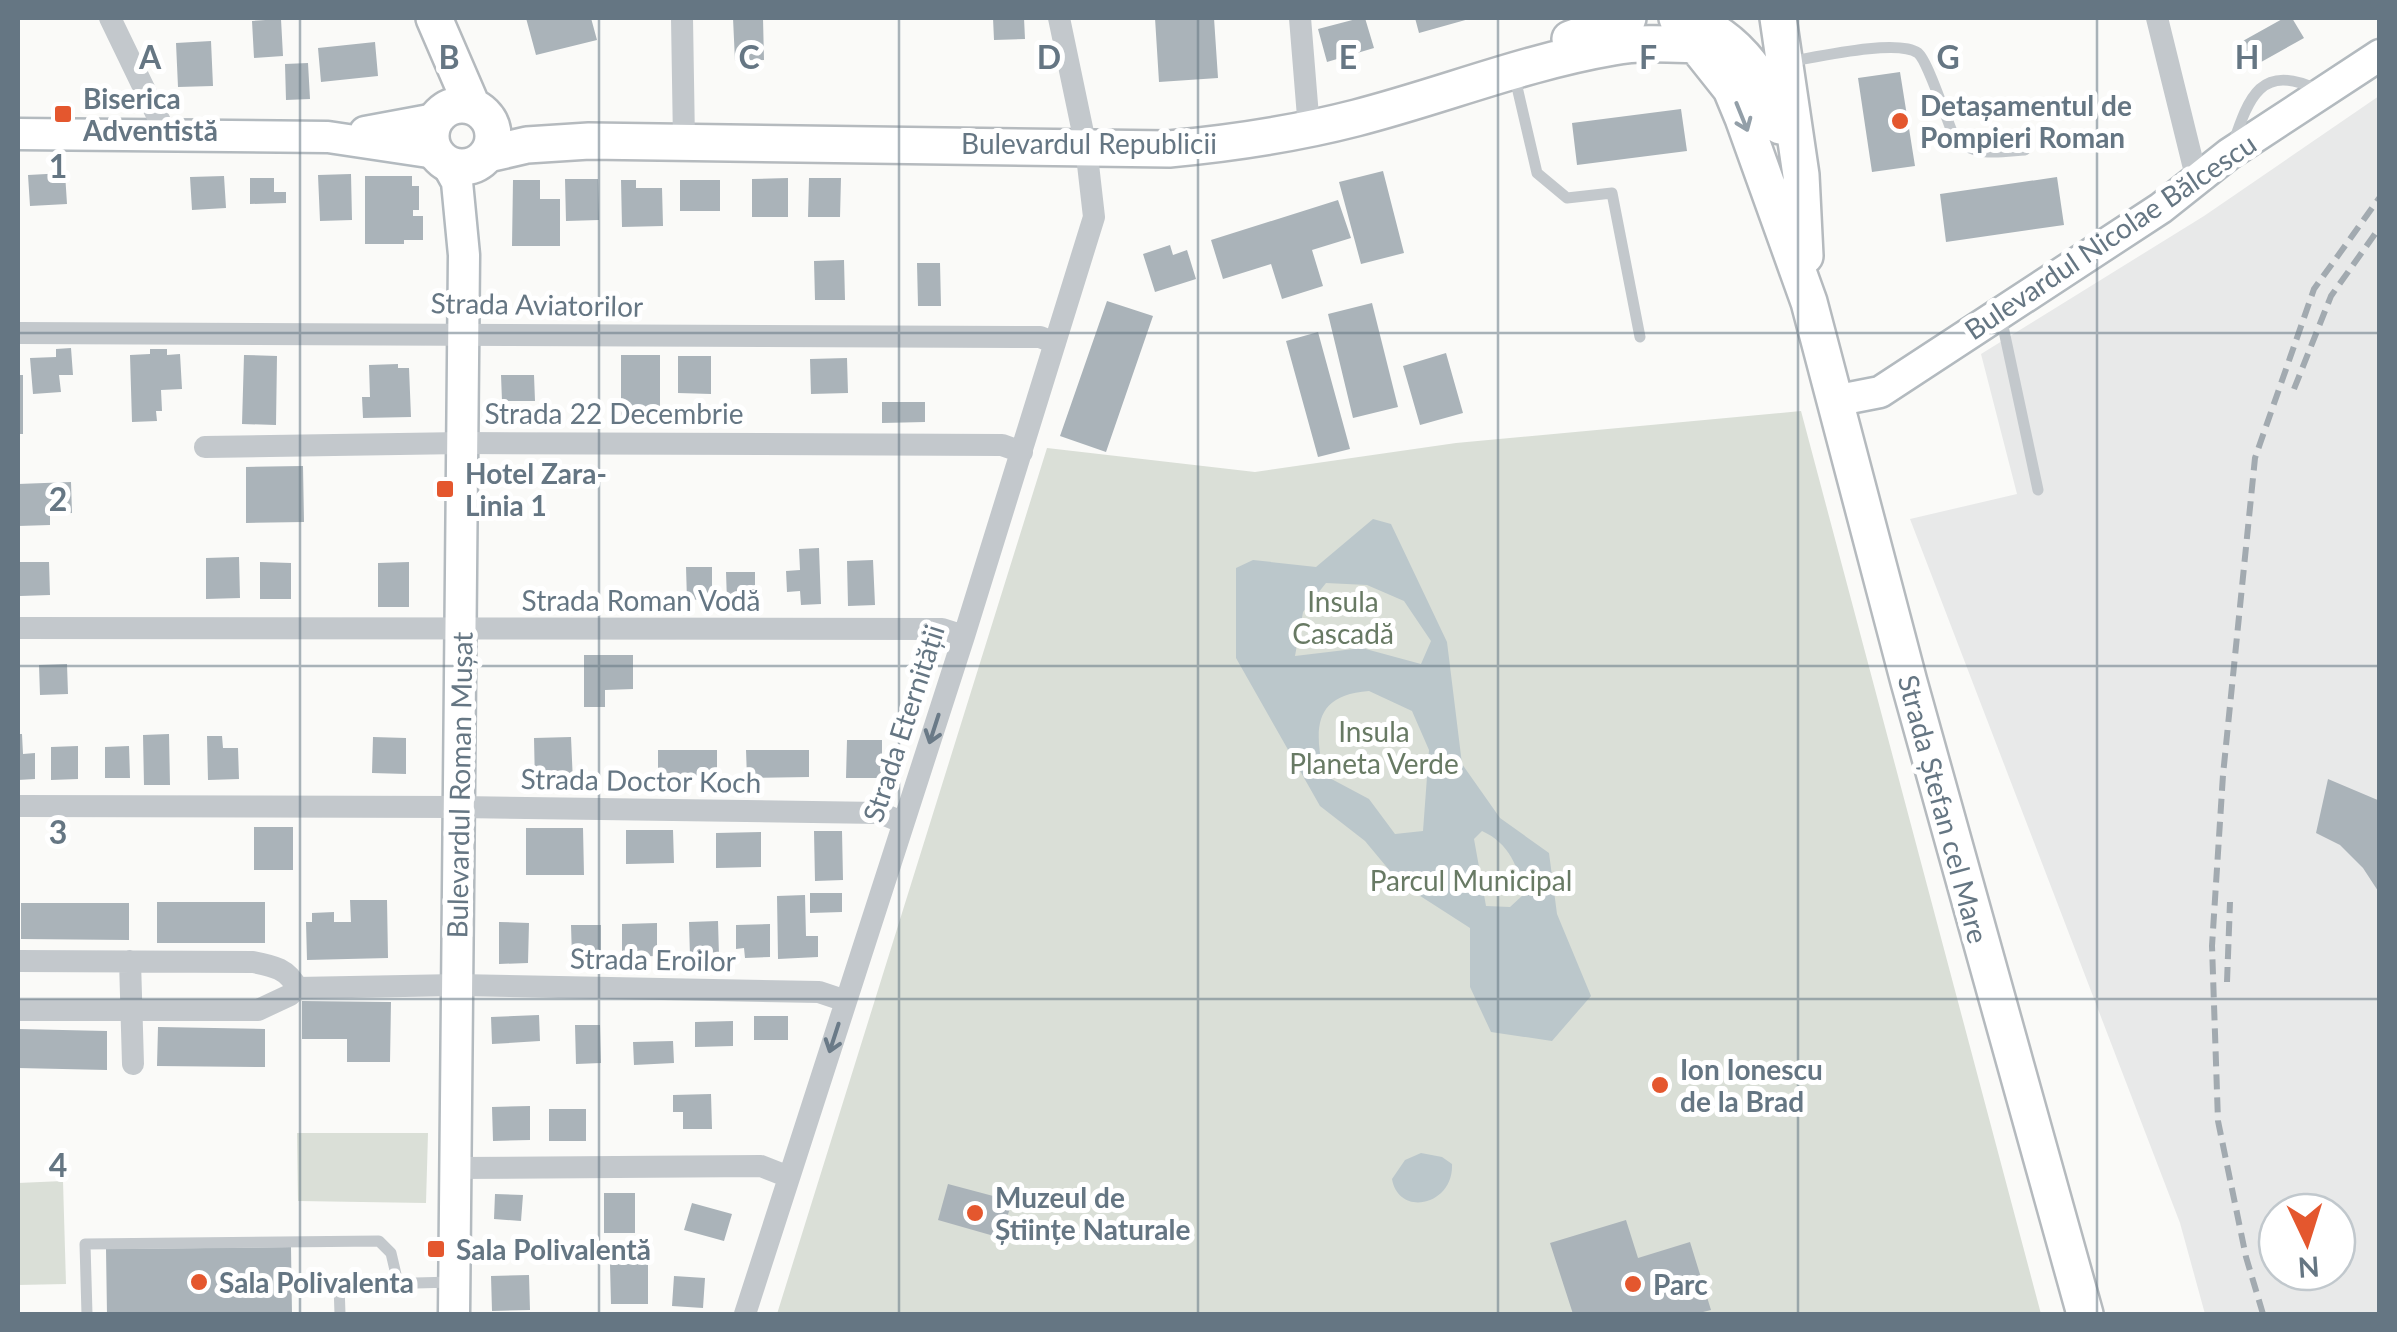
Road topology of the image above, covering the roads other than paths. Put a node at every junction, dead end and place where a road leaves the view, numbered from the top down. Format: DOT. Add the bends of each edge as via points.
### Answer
graph roads {
  1 [pos="110,18"];
  2 [pos="435,18"];
  3 [pos="682,18"];
  4 [pos="1059,18"];
  5 [pos="1300,18"];
  6 [pos="1629,18"];
  7 [pos="2157,18"];
  8 [pos="1692,26"];
  9 [pos="1775,49"];
  10 [pos="2380,54"];
  11 [pos="1512,70"];
  12 [pos="1309,129"];
  13 [pos="18,134"];
  14 [pos="167,136"];
  15 [pos="461,137"];
  16 [pos="684,142"];
  17 [pos="1086,147"];
  18 [pos="2024,150"];
  19 [pos="2200,176"];
  20 [pos="1808,302"];
  21 [pos="2000,313"];
  22 [pos="18,333"];
  23 [pos="463,336"];
  24 [pos="1640,337"];
  25 [pos="1055,343"];
  26 [pos="1834,401"];
  27 [pos="463,443"];
  28 [pos="205,447"];
  29 [pos="1022,452"];
  30 [pos="2038,490"];
  31 [pos="18,628"];
  32 [pos="462,630"];
  33 [pos="964,636"];
  34 [pos="18,806"];
  35 [pos="460,807"];
  36 [pos="902,822"];
  37 [pos="18,961"];
  38 [pos="130,961"];
  39 [pos="456,985"];
  40 [pos="297,988"];
  41 [pos="846,1001"];
  42 [pos="132,1008"];
  43 [pos="18,1010"];
  44 [pos="133,1064"];
  45 [pos="454,1168"];
  46 [pos="789,1177"];
  47 [pos="453,1282"];
  48 [pos="398,1283"];
  49 [pos="339,1285"];
  50 [pos="303,1286"];
  51 [pos="87,1314"];
  52 [pos="340,1314"];
  53 [pos="454,1314"];
  54 [pos="744,1314"];
  55 [pos="2085,1314"];
  1 -- 14 [label="street"];
  2 -- 15 [label="main road, Bulevardul Roman Mușat"];
  3 -- 16 [label="street"];
  4 -- 17 [label="street, Strada Eternității"];
  5 -- 12 [label="street"];
  6 -- 11 [label="main road" via="1562,42"];
  7 -- 19 [label="street"];
  8 -- 9 [label="main road" via="1735,69"];
  8 -- 11 [label="main road, Bulevardul Republicii"];
  8 -- 20 [label="main road, one-way" via="1744,118"];
  9 -- 18 [label="lane" via="1906,48 1922,59 1964,147 1976,153"];
  9 -- 20 [label="main road" via="1778,118 1802,214"];
  10 -- 19 [label="street, Bulevardul Nicolae Bălcescu"];
  11 -- 12 [label="main road, Bulevardul Republicii"];
  11 -- 24 [label="lane" via="1536,173 1567,198 1612,192"];
  12 -- 17 [label="main road, Bulevardul Republicii" via="1246,142"];
  13 -- 14 [label="street, Bulevardul Republicii"];
  14 -- 15 [label="street, Bulevardul Republicii"];
  15 -- 16 [label="main road, Bulevardul Republicii" via="528,145"];
  15 -- 23 [label="street, Bulevardul Roman Mușat" via="456,182"];
  16 -- 17 [label="main road, Bulevardul Republicii"];
  17 -- 25 [label="street, Strada Eternității" via="1094,217"];
  19 -- 21 [label="street, Bulevardul Nicolae Bălcescu"];
  20 -- 26 [label="main road, Strada Ștefan cel Mare"];
  21 -- 26 [label="street, Bulevardul Nicolae Bălcescu" via="1880,392"];
  21 -- 30 [label="lane"];
  22 -- 23 [label="street, Strada Aviatorilor"];
  23 -- 25 [label="street, Strada Aviatorilor" via="1040,337"];
  23 -- 27 [label="street, Bulevardul Roman Mușat"];
  25 -- 29 [label="street, Strada Eternității"];
  26 -- 55 [label="main road, Strada Ștefan cel Mare"];
  27 -- 28 [label="street, Strada 22 Decembrie"];
  27 -- 29 [label="street, Strada 22 Decembrie" via="1002,444"];
  27 -- 32 [label="street, Bulevardul Roman Mușat"];
  29 -- 33 [label="street, Strada Eternității"];
  31 -- 32 [label="street, Strada Roman Vodă"];
  32 -- 33 [label="street, Strada Roman Vodă" via="942,628"];
  32 -- 35 [label="street, Bulevardul Roman Mușat"];
  33 -- 36 [label="street, Strada Eternității, one-way"];
  34 -- 35 [label="street, Strada Doctor Koch"];
  35 -- 36 [label="street, Strada Doctor Koch" via="880,813"];
  35 -- 39 [label="street, Bulevardul Roman Mușat"];
  36 -- 41 [label="street, Strada Eternității"];
  37 -- 38 [label="street"];
  38 -- 40 [label="street" via="253,962 291,975"];
  38 -- 42 [label="street"];
  39 -- 40 [label="street, Strada Eroilor"];
  39 -- 41 [label="street, Strada Eroilor" via="819,992"];
  39 -- 45 [label="street, Bulevardul Roman Mușat"];
  40 -- 42 [label="street" via="258,1010"];
  41 -- 46 [label="street, Strada Eternității, one-way"];
  42 -- 43 [label="street"];
  42 -- 44 [label="street"];
  45 -- 46 [label="street" via="761,1166"];
  45 -- 47 [label="street, Bulevardul Roman Mușat"];
  46 -- 54 [label="street, Strada Eternității"];
  47 -- 48 [label="lane"];
  47 -- 53 [label="street, Bulevardul Roman Mușat"];
  48 -- 49 [label="lane"];
  48 -- 51 [label="lane" via="391,1252 379,1242 85,1244"];
  49 -- 50 [label="lane"];
  49 -- 52 [label="lane"];
}
